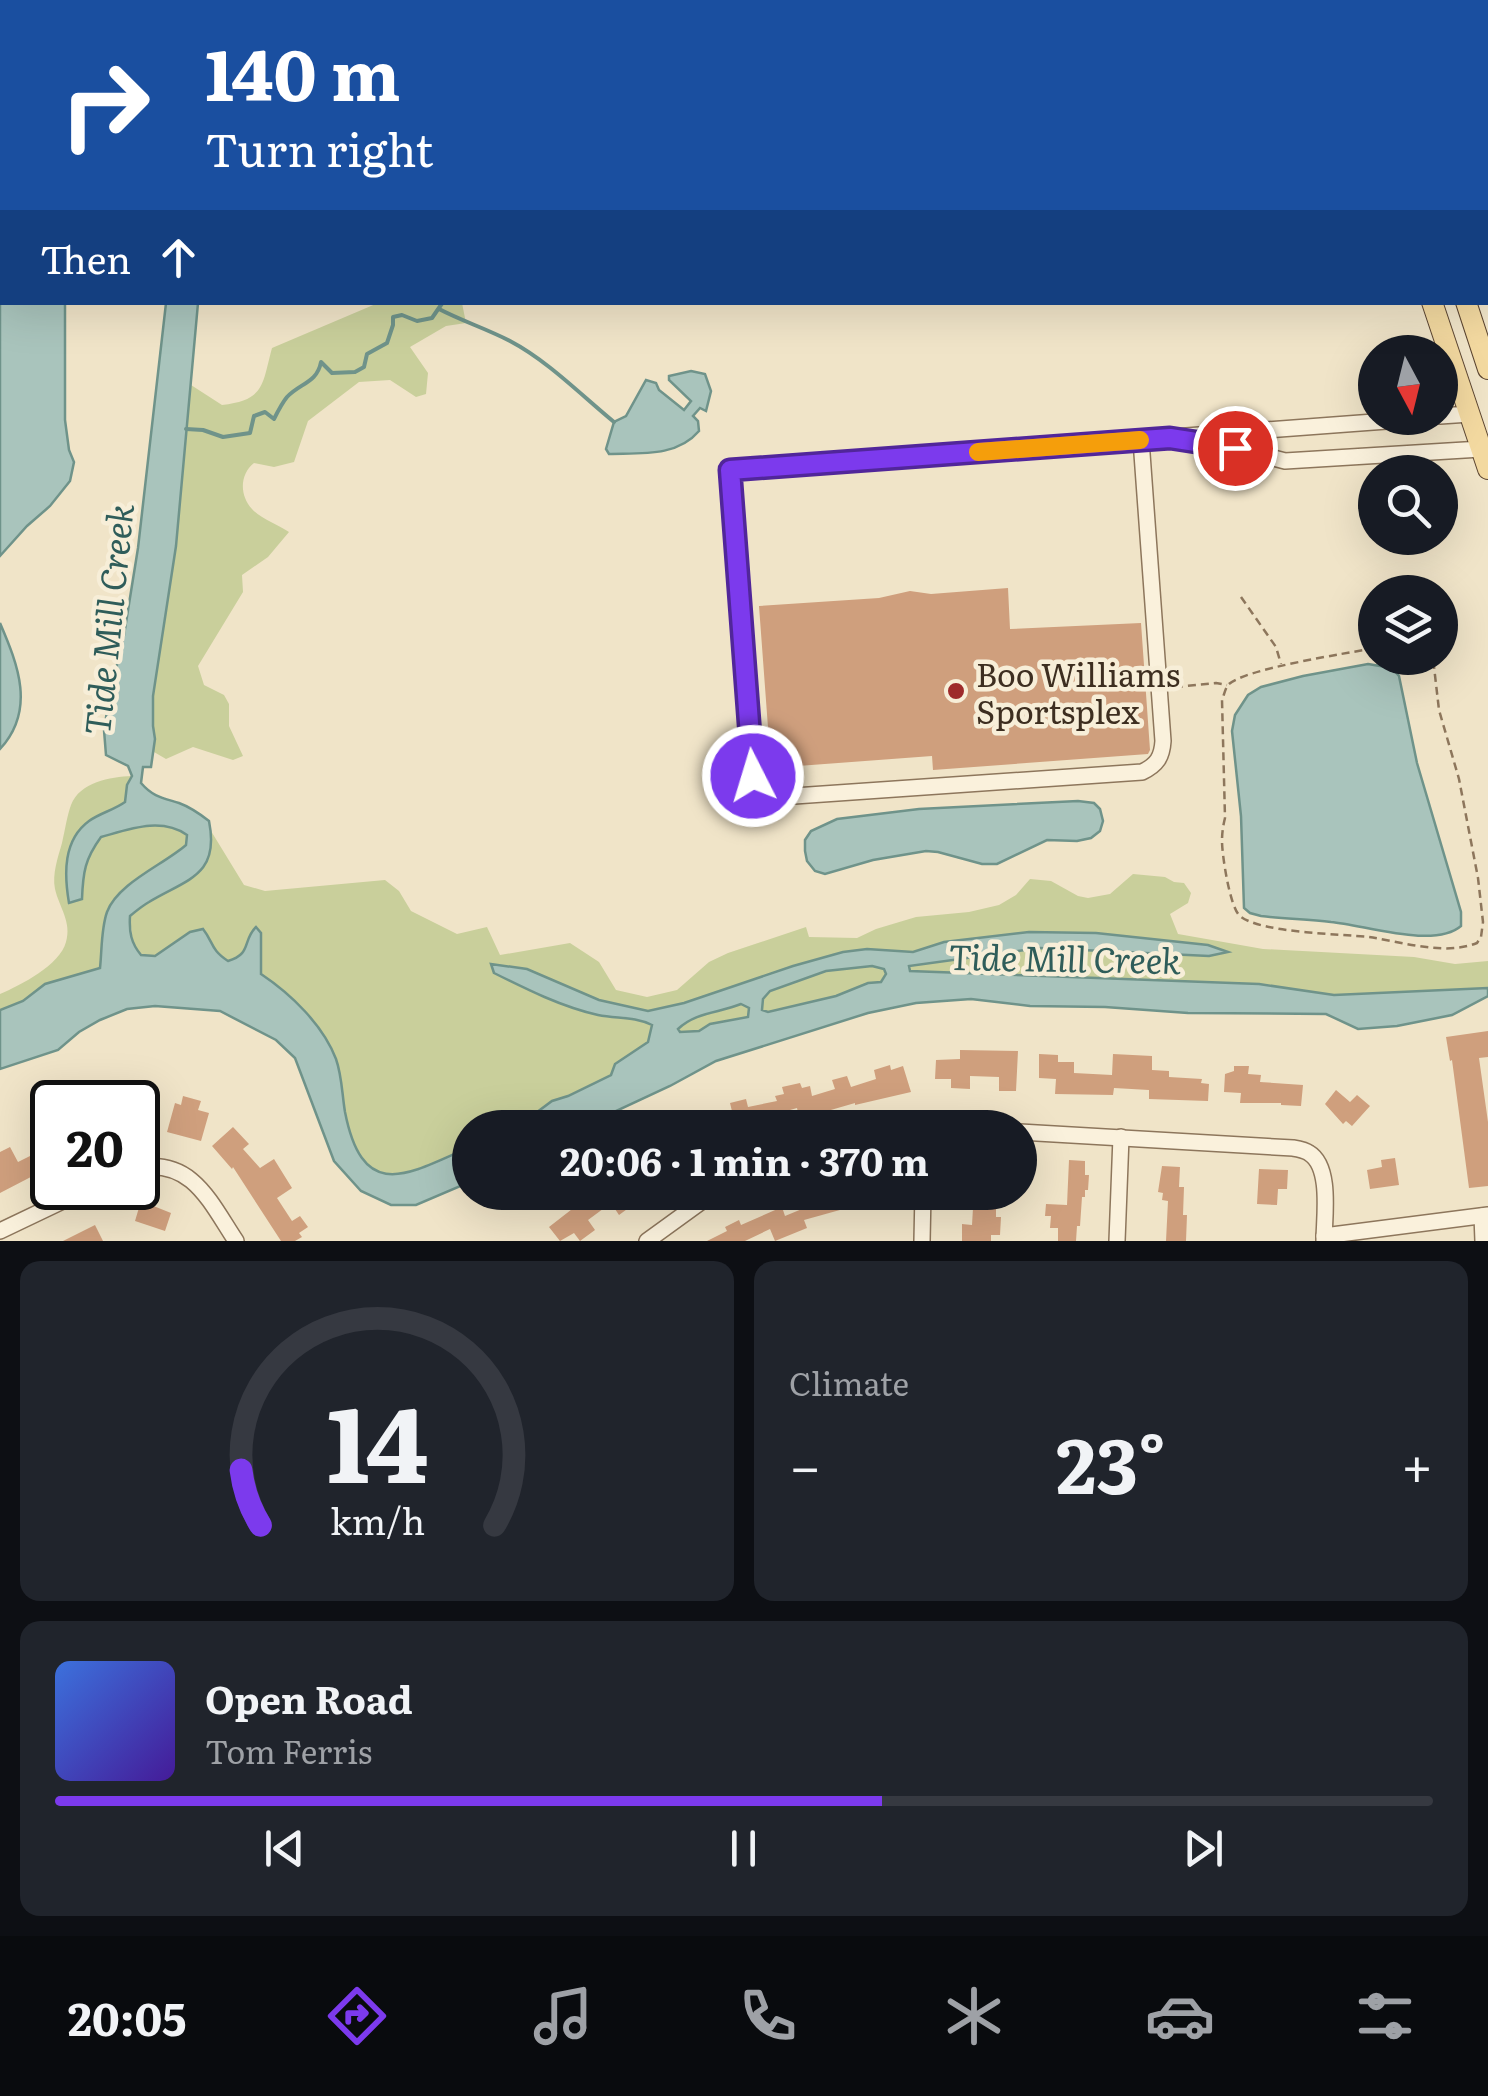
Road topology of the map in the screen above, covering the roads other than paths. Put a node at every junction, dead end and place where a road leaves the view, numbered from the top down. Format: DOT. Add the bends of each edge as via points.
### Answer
graph roads {
  1 [pos="1433,305"];
  2 [pos="1469,309"];
  3 [pos="1443,335"];
  4 [pos="1488,344"];
  5 [pos="1488,369"];
  6 [pos="1458,370"];
  7 [pos="1479,413"];
  8 [pos="1358,422"];
  9 [pos="1170,438"];
  10 [pos="1140,440"];
  11 [pos="1486,455"];
  12 [pos="1037,1133"];
  13 [pos="1121,1138"];
  14 [pos="160,1165"];
  15 [pos="44,1210"];
  16 [pos="690,1210"];
  17 [pos="923,1210"];
  18 [pos="1485,1215"];
  19 [pos="0,1231"];
  20 [pos="1324,1238"];
  21 [pos="236,1241"];
  22 [pos="647,1241"];
  23 [pos="922,1241"];
  24 [pos="1117,1241"];
  25 [pos="1483,1241"];
  1 -- 3 [label="main road"];
  2 -- 4 [label="main road"];
  2 -- 5 [label="main road"];
  6 -- 7 [label="main road"];
  7 -- 11 [label="main road"];
  8 -- 9 [label="street"];
  9 -- 10 [label="street"];
  9 -- 11 [label="street" via="1285,461"];
  10 -- 10 [label="street" via="1159,688 1162,752 1156,763 1142,772 780,797 759,788 730,470"];
  12 -- 13 [label="street"];
  13 -- 20 [label="street" via="1312,1154 1325,1184"];
  13 -- 24 [label="street"];
  14 -- 21 [label="street" via="194,1181"];
  15 -- 19 [label="street"];
  16 -- 22 [label="street"];
  17 -- 23 [label="street"];
  18 -- 20 [label="street"];
  18 -- 25 [label="street"];
}
